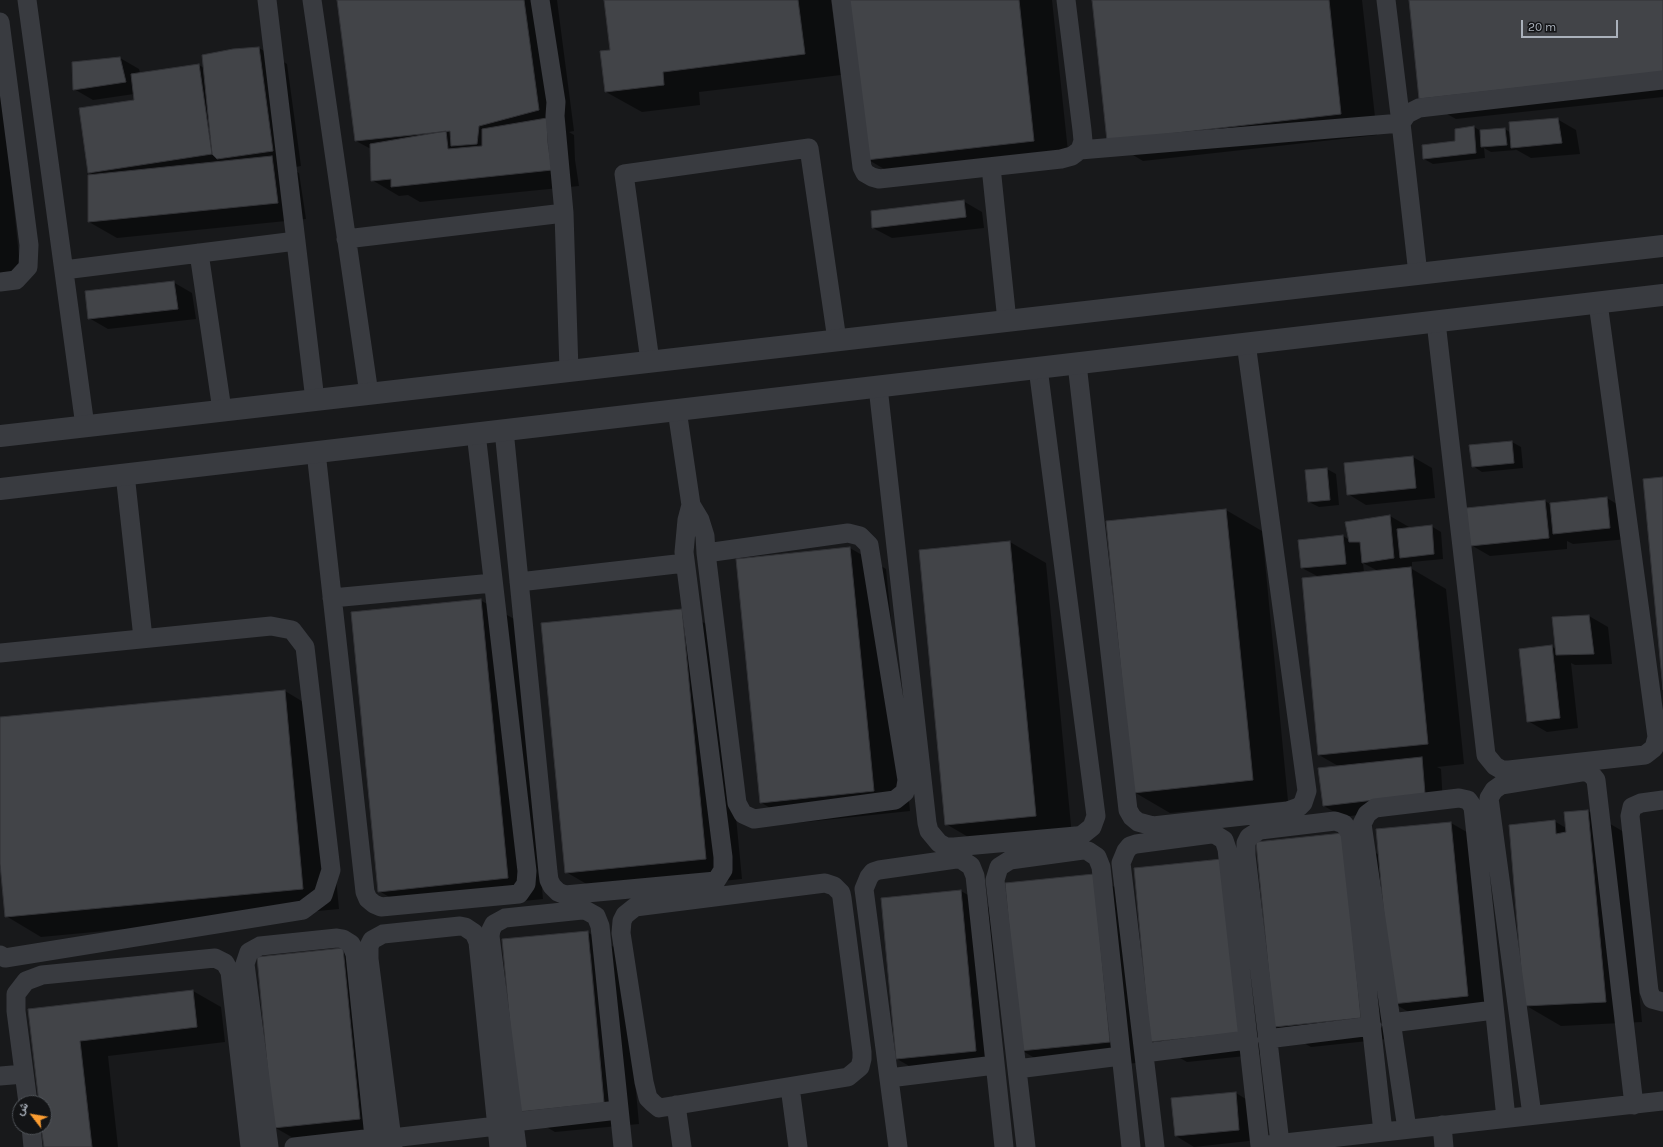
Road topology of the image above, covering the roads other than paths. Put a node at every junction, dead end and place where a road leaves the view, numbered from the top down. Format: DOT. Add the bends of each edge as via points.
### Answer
graph roads {
  1 [pos="27,0"];
  2 [pos="267,0"];
  3 [pos="312,0"];
  4 [pos="540,0"];
  5 [pos="841,0"];
  6 [pos="1066,0"];
  7 [pos="1386,0"];
  8 [pos="0,22"];
  9 [pos="1663,80"];
  10 [pos="1401,123"];
  11 [pos="1080,150"];
  12 [pos="991,167"];
  13 [pos="564,213"];
  14 [pos="346,239"];
  15 [pos="296,241"];
  16 [pos="1663,246"];
  17 [pos="199,253"];
  18 [pos="64,270"];
  19 [pos="1418,274"];
  20 [pos="0,282"];
  21 [pos="1663,295"];
  22 [pos="1598,303"];
  23 [pos="1007,321"];
  24 [pos="1436,322"];
  25 [pos="837,340"];
  26 [pos="1246,343"];
  27 [pos="650,361"];
  28 [pos="1077,364"];
  29 [pos="1038,368"];
  30 [pos="569,371"];
  31 [pos="878,387"];
  32 [pos="369,394"];
  33 [pos="315,400"];
  34 [pos="222,410"];
  35 [pos="677,410"];
  36 [pos="85,426"];
  37 [pos="504,430"];
  38 [pos="476,433"];
  39 [pos="0,436"];
  40 [pos="316,452"];
  41 [pos="125,474"];
  42 [pos="0,489"];
  43 [pos="691,505"];
  44 [pos="706,553"];
  45 [pos="685,563"];
  46 [pos="493,582"];
  47 [pos="519,582"];
  48 [pos="332,598"];
  49 [pos="143,638"];
  50 [pos="0,653"];
  51 [pos="1663,800"];
  52 [pos="0,955"];
  53 [pos="1663,1002"];
  54 [pos="1494,1010"];
  55 [pos="1391,1023"];
  56 [pos="1372,1026"];
  57 [pos="1268,1039"];
  58 [pos="1248,1040"];
  59 [pos="1144,1053"];
  60 [pos="1121,1056"];
  61 [pos="995,1065"];
  62 [pos="1017,1069"];
  63 [pos="24,1074"];
  64 [pos="0,1076"];
  65 [pos="889,1078"];
  66 [pos="790,1087"];
  67 [pos="27,1095"];
  68 [pos="1663,1101"];
  69 [pos="1634,1104"];
  70 [pos="676,1105"];
  71 [pos="618,1110"];
  72 [pos="1532,1115"];
  73 [pos="1506,1118"];
  74 [pos="505,1124"];
  75 [pos="1442,1125"];
  76 [pos="1407,1129"];
  77 [pos="1383,1132"];
  78 [pos="32,1135"];
  79 [pos="384,1142"];
  80 [pos="1280,1143"];
  81 [pos="1253,1146"];
  82 [pos="33,1147"];
  83 [pos="250,1147"];
  84 [pos="269,1147"];
  85 [pos="294,1147"];
  86 [pos="499,1147"];
  87 [pos="517,1147"];
  88 [pos="623,1147"];
  89 [pos="682,1147"];
  90 [pos="798,1147"];
  91 [pos="898,1147"];
  92 [pos="1004,1147"];
  93 [pos="1026,1147"];
  94 [pos="1131,1147"];
  95 [pos="1155,1147"];
  96 [pos="1444,1147"];
  1 -- 18 [label="lane"];
  2 -- 15 [label="lane"];
  3 -- 14 [label="lane"];
  4 -- 13 [label="lane" via="556,102 555,116"];
  5 -- 12 [label="lane" via="862,166 865,173 878,179"];
  6 -- 11 [label="lane" via="1082,130 1083,141"];
  7 -- 10 [label="lane"];
  8 -- 20 [label="lane" via="29,245 28,267 16,280"];
  9 -- 10 [label="lane" via="1419,108 1407,114"];
  10 -- 11 [label="lane"];
  10 -- 19 [label="lane"];
  11 -- 12 [label="lane" via="1061,159"];
  12 -- 23 [label="lane"];
  13 -- 14 [label="lane"];
  13 -- 30 [label="lane"];
  14 -- 32 [label="lane"];
  15 -- 17 [label="lane"];
  15 -- 33 [label="lane"];
  16 -- 19 [label="street"];
  17 -- 18 [label="lane"];
  17 -- 34 [label="lane"];
  18 -- 36 [label="lane"];
  19 -- 23 [label="street"];
  21 -- 22 [label="street"];
  22 -- 24 [label="street"];
  22 -- 24 [label="lane" via="1657,737 1654,748 1645,755 1509,770 1495,766 1486,755"];
  23 -- 25 [label="street"];
  24 -- 26 [label="street"];
  25 -- 27 [label="street"];
  25 -- 27 [label="lane" via="809,148 624,174"];
  26 -- 28 [label="street"];
  26 -- 28 [label="lane" via="1307,791 1303,803 1288,811 1153,826 1138,822 1128,810"];
  27 -- 30 [label="street"];
  28 -- 29 [label="street"];
  29 -- 31 [label="street"];
  29 -- 31 [label="lane" via="1096,816 1092,827 1082,835 1076,836 946,847 929,831"];
  30 -- 32 [label="street"];
  31 -- 35 [label="street"];
  32 -- 33 [label="street"];
  33 -- 34 [label="street"];
  34 -- 36 [label="street"];
  35 -- 37 [label="street"];
  35 -- 43 [label="lane"];
  36 -- 39 [label="street"];
  37 -- 38 [label="street"];
  37 -- 47 [label="lane"];
  38 -- 40 [label="street"];
  38 -- 46 [label="lane"];
  40 -- 41 [label="street"];
  40 -- 48 [label="lane"];
  41 -- 42 [label="street"];
  41 -- 49 [label="lane"];
  43 -- 44 [label="lane" via="700,520 705,536"];
  43 -- 45 [label="lane" via="684,536"];
  44 -- 44 [label="lane" via="737,803 743,814 754,819 895,800 905,792 908,780 869,545 860,536 848,533"];
  45 -- 47 [label="lane"];
  45 -- 47 [label="lane" via="723,857 722,870 716,881 565,895 552,886 548,872"];
  46 -- 48 [label="lane"];
  46 -- 48 [label="lane" via="527,871 526,884 519,894 381,907 368,899 363,884"];
  49 -- 50 [label="lane"];
  49 -- 52 [label="lane" via="271,626 292,630 301,641 305,647 331,870 323,895 303,910 5,958"];
  51 -- 53 [label="lane" via="1632,807 1630,816 1649,990 1652,999"];
  54 -- 55 [label="lane"];
  54 -- 55 [label="lane" via="1473,807 1464,798 1375,808 1367,814 1362,824"];
  54 -- 73 [label="lane"];
  55 -- 76 [label="lane"];
  56 -- 57 [label="lane"];
  56 -- 57 [label="lane" via="1350,832 1340,822 1260,830 1249,837 1246,843 1246,856"];
  56 -- 77 [label="lane"];
  57 -- 80 [label="lane"];
  58 -- 59 [label="lane"];
  58 -- 59 [label="lane" via="1227,849 1224,840 1211,834 1136,844 1130,846 1123,856 1121,863"];
  58 -- 81 [label="lane"];
  59 -- 95 [label="lane"];
  60 -- 62 [label="lane"];
  60 -- 62 [label="lane" via="1101,867 1097,857 1082,850 1010,860 999,867 996,873"];
  60 -- 94 [label="lane"];
  61 -- 65 [label="lane"];
  61 -- 65 [label="lane" via="975,876 971,866 956,859 879,870 874,872 864,888"];
  61 -- 92 [label="lane"];
  62 -- 93 [label="lane"];
  63 -- 64 [label="lane"];
  63 -- 67 [label="lane"];
  63 -- 83 [label="lane" via="16,994 26,981 42,975 215,958 225,963 230,972"];
  65 -- 91 [label="lane"];
  66 -- 70 [label="lane"];
  66 -- 70 [label="lane" via="848,1077 860,1067 862,1059 842,898 838,890 825,883 635,907 625,915 622,933 645,1091 648,1098 659,1108"];
  66 -- 90 [label="lane"];
  68 -- 69 [label="lane"];
  69 -- 72 [label="lane"];
  69 -- 72 [label="lane" via="1596,780 1587,772 1581,772 1501,785 1489,798"];
  70 -- 89 [label="lane"];
  71 -- 74 [label="lane"];
  71 -- 74 [label="lane" via="600,926 596,916 582,910 505,918 494,924 490,936"];
  71 -- 88 [label="lane"];
  72 -- 73 [label="lane"];
  73 -- 75 [label="lane"];
  74 -- 79 [label="lane"];
  74 -- 79 [label="lane" via="478,942 474,933 460,926 383,934 372,940 368,952"];
  74 -- 86 [label="lane"];
  74 -- 87 [label="lane"];
  75 -- 76 [label="lane"];
  75 -- 96 [label="lane"];
  76 -- 77 [label="lane"];
  77 -- 80 [label="lane"];
  78 -- 82 [label="lane"];
  79 -- 84 [label="lane" via="355,954 351,944 338,938 260,946 249,952 246,958"];
  79 -- 85 [label="lane"];
  80 -- 81 [label="lane"];
}
